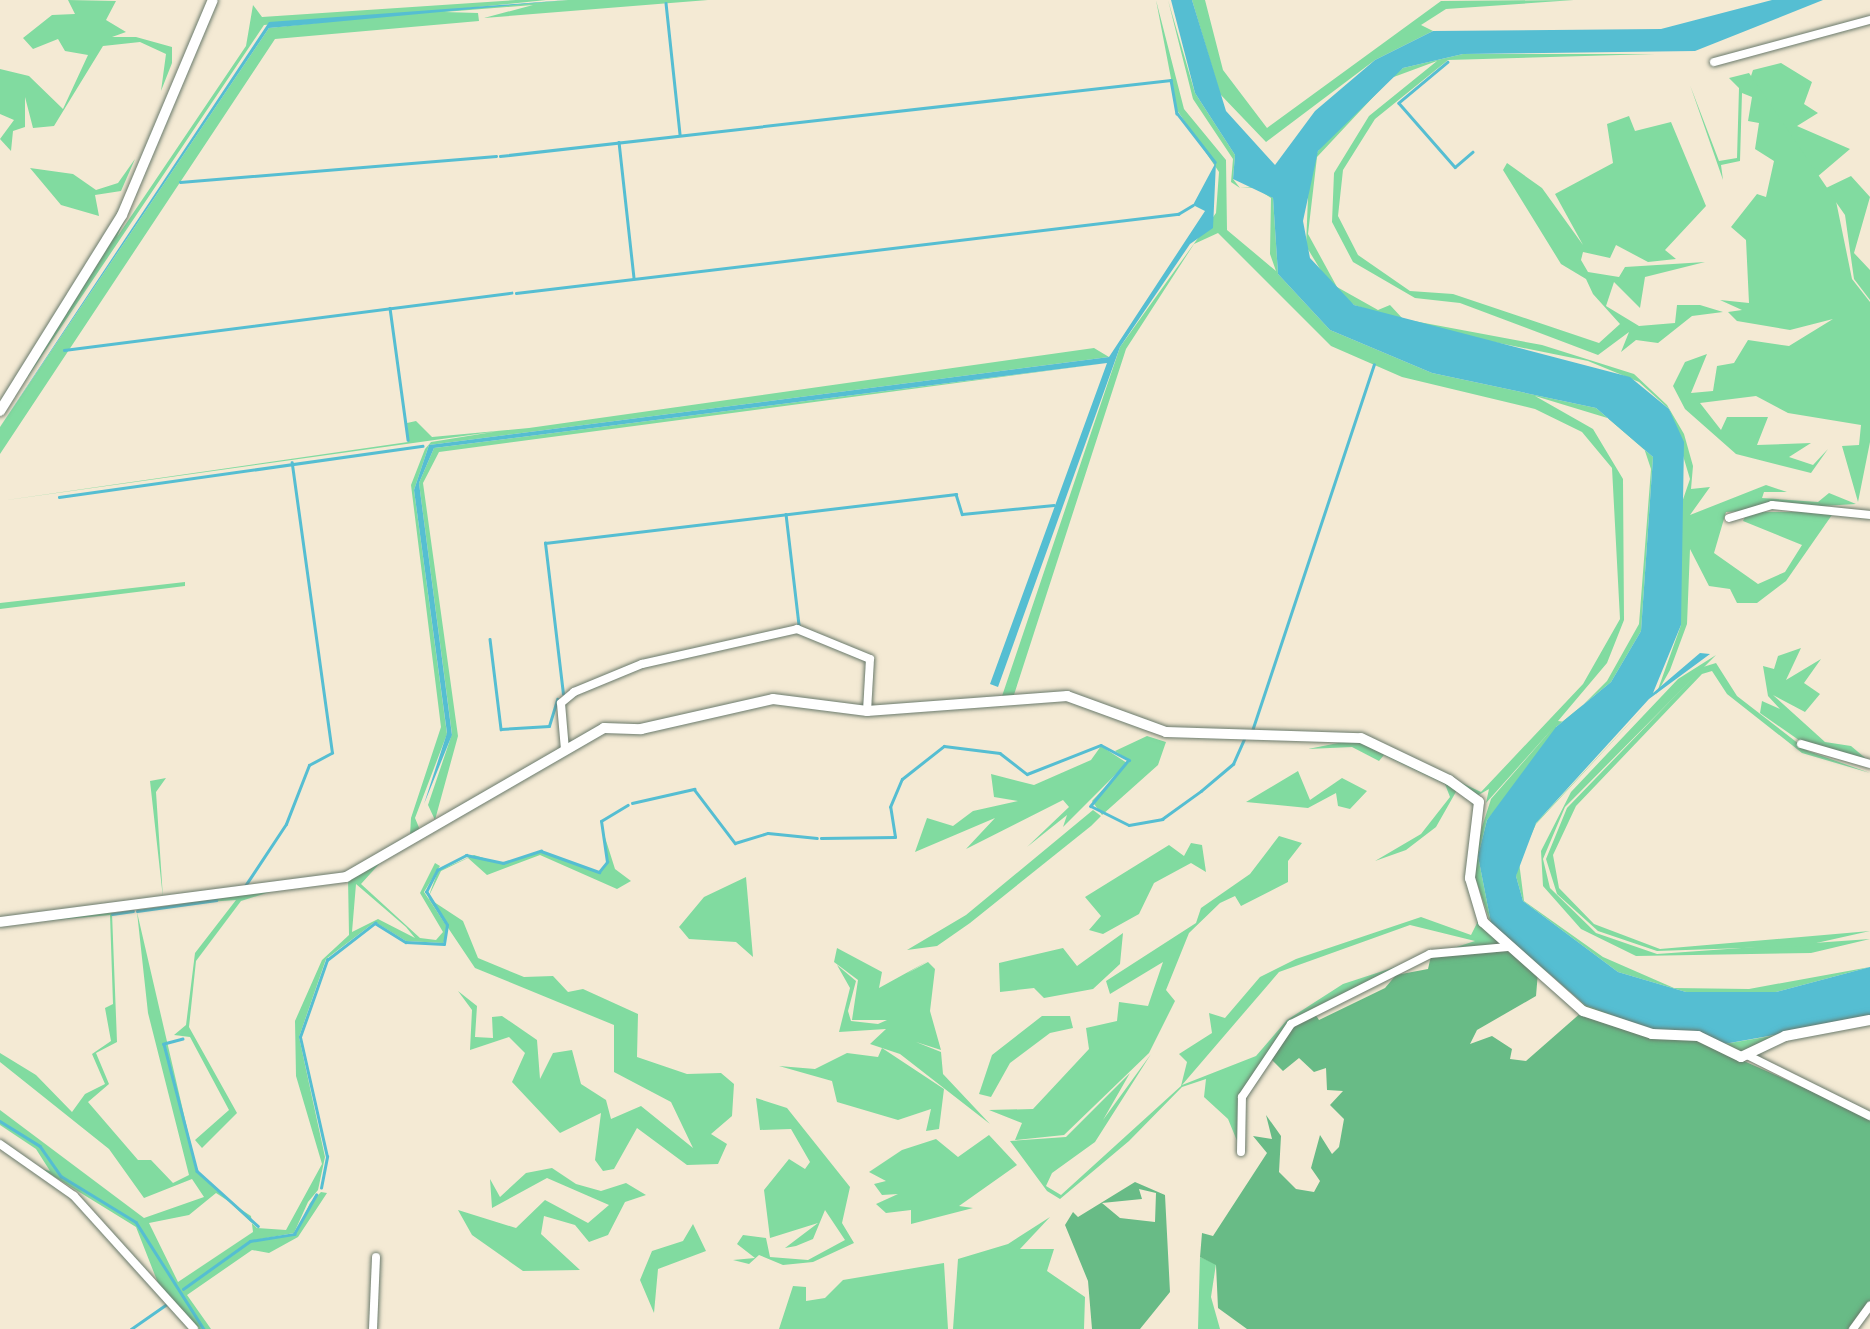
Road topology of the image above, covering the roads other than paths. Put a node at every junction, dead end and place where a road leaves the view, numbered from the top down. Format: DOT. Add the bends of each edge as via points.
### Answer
graph roads {
  1 [pos="214,0"];
  2 [pos="1870,20"];
  3 [pos="1714,62"];
  4 [pos="0,410"];
  5 [pos="1870,515"];
  6 [pos="1729,518"];
  7 [pos="868,711"];
  8 [pos="1801,744"];
  9 [pos="565,750"];
  10 [pos="1870,764"];
  11 [pos="0,922"];
  12 [pos="1508,947"];
  13 [pos="1870,1020"];
  14 [pos="1749,1056"];
  15 [pos="1870,1116"];
  16 [pos="0,1144"];
  17 [pos="1242,1152"];
  18 [pos="376,1257"];
  19 [pos="1870,1306"];
  20 [pos="194,1329"];
  21 [pos="373,1329"];
  22 [pos="1852,1329"];
  1 -- 4 [label="street" via="122,214"];
  2 -- 3 [label="street"];
  5 -- 6 [label="street" via="1772,506"];
  7 -- 9 [label="street" via="799,699 736,702 641,730 604,728"];
  7 -- 9 [label="street" via="870,659 797,630 642,664 574,692 560,703"];
  7 -- 12 [label="street" via="1067,696 1166,732 1361,738 1479,802 1474,901"];
  8 -- 10 [label="street"];
  9 -- 11 [label="street" via="346,877"];
  12 -- 14 [label="street" via="1584,1010"];
  12 -- 17 [label="street" via="1430,954 1291,1024 1242,1096"];
  13 -- 14 [label="street" via="1786,1036"];
  14 -- 15 [label="street"];
  16 -- 20 [label="street" via="81,1202"];
  18 -- 21 [label="street"];
  19 -- 22 [label="street"];
}
